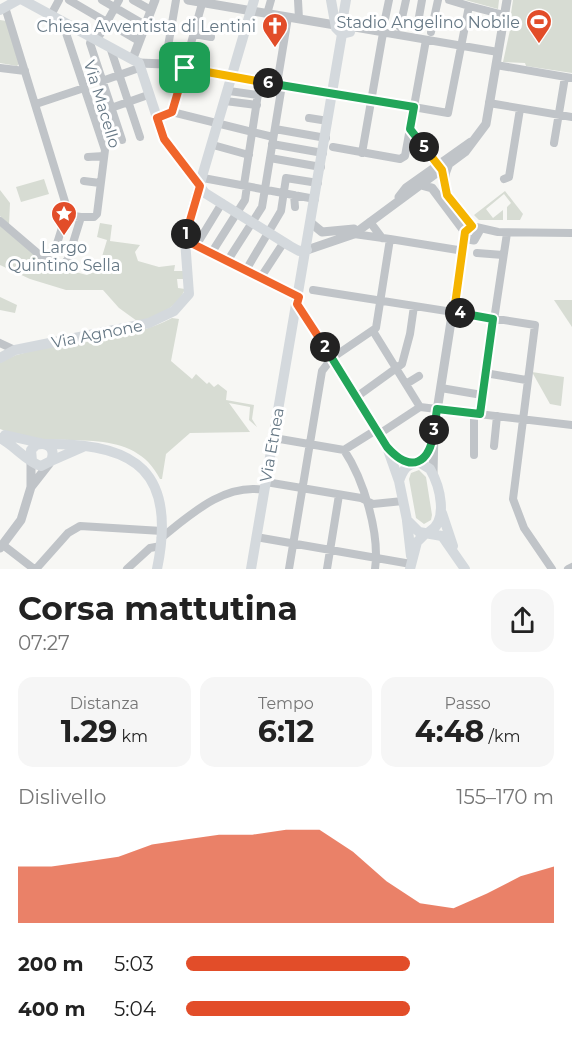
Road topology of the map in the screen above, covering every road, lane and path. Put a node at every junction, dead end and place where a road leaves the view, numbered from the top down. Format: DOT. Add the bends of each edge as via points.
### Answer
graph roads {
  1 [pos="18,0"];
  2 [pos="23,0"];
  3 [pos="59,0"];
  4 [pos="69,0"];
  5 [pos="102,0"];
  6 [pos="134,0"];
  7 [pos="155,0"];
  8 [pos="176,0"];
  9 [pos="188,0"];
  10 [pos="271,0"];
  11 [pos="298,0"];
  12 [pos="389,0"];
  13 [pos="406,0"];
  14 [pos="422,0"];
  15 [pos="438,0"];
  16 [pos="449,0"];
  17 [pos="507,0"];
  18 [pos="203,1"];
  19 [pos="37,3"];
  20 [pos="117,4"];
  21 [pos="252,5"];
  22 [pos="331,5"];
  23 [pos="466,5"];
  24 [pos="3,6"];
  25 [pos="151,10"];
  26 [pos="267,14"];
  27 [pos="51,15"];
  28 [pos="504,15"];
  29 [pos="288,17"];
  30 [pos="299,19"];
  31 [pos="62,21"];
  32 [pos="107,22"];
  33 [pos="341,22"];
  34 [pos="384,24"];
  35 [pos="145,25"];
  36 [pos="400,27"];
  37 [pos="357,28"];
  38 [pos="417,28"];
  39 [pos="431,32"];
  40 [pos="383,33"];
  41 [pos="194,34"];
  42 [pos="211,37"];
  43 [pos="95,38"];
  44 [pos="426,40"];
  45 [pos="139,41"];
  46 [pos="462,46"];
  47 [pos="110,47"];
  48 [pos="498,52"];
  49 [pos="137,63"];
  50 [pos="165,64"];
  51 [pos="495,65"];
  52 [pos="0,68"];
  53 [pos="185,68"];
  54 [pos="25,71"];
  55 [pos="119,75"];
  56 [pos="233,76"];
  57 [pos="569,77"];
  58 [pos="102,81"];
  59 [pos="271,83"];
  60 [pos="84,88"];
  61 [pos="333,93"];
  62 [pos="148,95"];
  63 [pos="258,95"];
  64 [pos="227,96"];
  65 [pos="372,99"];
  66 [pos="129,102"];
  67 [pos="36,104"];
  68 [pos="489,104"];
  69 [pos="414,107"];
  70 [pos="108,109"];
  71 [pos="256,109"];
  72 [pos="520,109"];
  73 [pos="172,112"];
  74 [pos="93,114"];
  75 [pos="559,115"];
  76 [pos="572,117"];
  77 [pos="157,118"];
  78 [pos="309,118"];
  79 [pos="328,121"];
  80 [pos="218,125"];
  81 [pos="410,129"];
  82 [pos="252,133"];
  83 [pos="273,136"];
  84 [pos="140,137"];
  85 [pos="326,138"];
  86 [pos="122,140"];
  87 [pos="554,143"];
  88 [pos="213,146"];
  89 [pos="328,150"];
  90 [pos="362,153"];
  91 [pos="249,155"];
  92 [pos="104,156"];
  93 [pos="88,157"];
  94 [pos="270,158"];
  95 [pos="321,167"];
  96 [pos="443,169"];
  97 [pos="504,179"];
  98 [pos="198,180"];
  99 [pos="426,180"];
  100 [pos="84,181"];
  101 [pos="100,183"];
  102 [pos="318,183"];
  103 [pos="245,186"];
  104 [pos="265,189"];
  105 [pos="284,193"];
  106 [pos="294,195"];
  107 [pos="447,195"];
  108 [pos="315,199"];
  109 [pos="222,203"];
  110 [pos="295,207"];
  111 [pos="237,213"];
  112 [pos="66,214"];
  113 [pos="81,217"];
  114 [pos="0,221"];
  115 [pos="370,222"];
  116 [pos="252,223"];
  117 [pos="311,223"];
  118 [pos="502,232"];
  119 [pos="268,233"];
  120 [pos="471,233"];
  121 [pos="572,233"];
  122 [pos="354,234"];
  123 [pos="386,239"];
  124 [pos="185,240"];
  125 [pos="572,241"];
  126 [pos="284,242"];
  127 [pos="196,244"];
  128 [pos="322,245"];
  129 [pos="55,250"];
  130 [pos="306,250"];
  131 [pos="464,251"];
  132 [pos="212,252"];
  133 [pos="477,253"];
  134 [pos="503,255"];
  135 [pos="228,260"];
  136 [pos="304,265"];
  137 [pos="246,270"];
  138 [pos="261,278"];
  139 [pos="313,290"];
  140 [pos="298,301"];
  141 [pos="380,301"];
  142 [pos="414,306"];
  143 [pos="454,312"];
  144 [pos="301,319"];
  145 [pos="493,319"];
  146 [pos="373,331"];
  147 [pos="0,343"];
  148 [pos="15,350"];
  149 [pos="0,358"];
  150 [pos="332,358"];
  151 [pos="398,370"];
  152 [pos="485,373"];
  153 [pos="419,376"];
  154 [pos="527,376"];
  155 [pos="406,384"];
  156 [pos="441,388"];
  157 [pos="482,395"];
  158 [pos="355,398"];
  159 [pos="420,407"];
  160 [pos="437,409"];
  161 [pos="477,414"];
  162 [pos="497,416"];
  163 [pos="521,419"];
  164 [pos="572,425"];
  165 [pos="377,432"];
  166 [pos="0,436"];
  167 [pos="273,438"];
  168 [pos="42,443"];
  169 [pos="310,445"];
  170 [pos="89,446"];
  171 [pos="494,446"];
  172 [pos="387,447"];
  173 [pos="432,447"];
  174 [pos="344,450"];
  175 [pos="474,455"];
  176 [pos="31,460"];
  177 [pos="50,462"];
  178 [pos="416,462"];
  179 [pos="433,474"];
  180 [pos="399,481"];
  181 [pos="265,486"];
  182 [pos="31,487"];
  183 [pos="303,488"];
  184 [pos="339,495"];
  185 [pos="403,501"];
  186 [pos="367,502"];
  187 [pos="442,513"];
  188 [pos="407,520"];
  189 [pos="427,533"];
  190 [pos="256,537"];
  191 [pos="161,538"];
  192 [pos="293,543"];
  193 [pos="1,546"];
  194 [pos="330,550"];
  195 [pos="456,554"];
  196 [pos="376,557"];
  197 [pos="413,565"];
  198 [pos="572,567"];
  199 [pos="35,569"];
  200 [pos="127,569"];
  201 [pos="157,569"];
  202 [pos="251,569"];
  203 [pos="289,569"];
  204 [pos="327,569"];
  205 [pos="375,569"];
  206 [pos="465,569"];
  207 [pos="552,569"];
  208 [pos="568,569"];
  1 -- 24 [label="main road"];
  2 -- 19 [label="main road"];
  3 -- 27 [label="street"];
  4 -- 32 [label="street"];
  5 -- 20 [label="street"];
  6 -- 25 [label="street"];
  7 -- 25 [label="street"];
  8 -- 50 [label="street"];
  9 -- 18 [label="street"];
  10 -- 26 [label="street"];
  11 -- 30 [label="street"];
  12 -- 34 [label="street"];
  13 -- 36 [label="street"];
  14 -- 38 [label="street"];
  15 -- 39 [label="street"];
  16 -- 23 [label="street"];
  17 -- 28 [label="street"];
  18 -- 21 [label="street"];
  18 -- 41 [label="street"];
  19 -- 27 [label="main road"];
  20 -- 32 [label="street"];
  20 -- 35 [label="street"];
  21 -- 26 [label="street"];
  21 -- 56 [label="main road, Via Agnone"];
  22 -- 33 [label="main road"];
  23 -- 28 [label="street"];
  23 -- 46 [label="street"];
  24 -- 54 [label="street"];
  25 -- 35 [label="street"];
  26 -- 29 [label="street"];
  27 -- 31 [label="main road"];
  28 -- 48 [label="street"];
  29 -- 30 [label="street"];
  29 -- 59 [label="street"];
  30 -- 33 [label="street"];
  31 -- 43 [label="main road"];
  31 -- 60 [label="street, Via Macello"];
  32 -- 43 [label="street"];
  32 -- 45 [label="street"];
  33 -- 37 [label="main road" via="348,34"];
  33 -- 61 [label="main road"];
  35 -- 45 [label="street"];
  37 -- 40 [label="street"];
  40 -- 44 [label="street"];
  40 -- 65 [label="street"];
  41 -- 42 [label="street"];
  41 -- 53 [label="street"];
  43 -- 47 [label="main road"];
  43 -- 58 [label="street" via="90,43"];
  44 -- 46 [label="street"];
  44 -- 69 [label="street"];
  45 -- 49 [label="street"];
  46 -- 48 [label="street"];
  46 -- 69 [label="street" via="448,113"];
  47 -- 49 [label="main road"];
  47 -- 55 [label="street"];
  48 -- 51 [label="street"];
  49 -- 50 [label="street"];
  49 -- 55 [label="street"];
  49 -- 62 [label="main road"];
  50 -- 53 [label="street"];
  51 -- 57 [label="street"];
  51 -- 68 [label="street"];
  52 -- 54 [label="street"];
  53 -- 56 [label="street"];
  53 -- 73 [label="street"];
  54 -- 67 [label="street"];
  55 -- 58 [label="street"];
  55 -- 66 [label="street"];
  56 -- 59 [label="main road"];
  56 -- 64 [label="main road, Via Agnone"];
  57 -- 75 [label="street"];
  58 -- 70 [label="street"];
  59 -- 61 [label="main road"];
  59 -- 63 [label="street"];
  59 -- 83 [label="street"];
  60 -- 67 [label="street"];
  60 -- 74 [label="street, Via Macello"];
  61 -- 65 [label="street"];
  61 -- 79 [label="main road"];
  62 -- 66 [label="street"];
  62 -- 77 [label="main road"];
  63 -- 64 [label="street"];
  63 -- 71 [label="street"];
  64 -- 71 [label="street"];
  64 -- 80 [label="main road, Via Agnone"];
  65 -- 69 [label="street"];
  65 -- 90 [label="street"];
  66 -- 70 [label="street"];
  66 -- 84 [label="street"];
  67 -- 112 [label="street"];
  68 -- 72 [label="street"];
  68 -- 96 [label="street" via="486,124 476,140"];
  69 -- 81 [label="street"];
  70 -- 74 [label="street"];
  70 -- 86 [label="street"];
  71 -- 82 [label="street"];
  72 -- 75 [label="street"];
  72 -- 97 [label="street" via="509,177"];
  73 -- 77 [label="street"];
  73 -- 80 [label="street"];
  74 -- 92 [label="street, Via Macello"];
  75 -- 76 [label="street"];
  75 -- 87 [label="street"];
  77 -- 98 [label="main road" via="164,139"];
  78 -- 79 [label="street"];
  79 -- 85 [label="main road"];
  80 -- 82 [label="street"];
  80 -- 88 [label="main road, Via Agnone"];
  81 -- 90 [label="street" via="403,158"];
  81 -- 96 [label="street"];
  82 -- 83 [label="street"];
  82 -- 91 [label="street"];
  83 -- 85 [label="street"];
  83 -- 89 [label="street"];
  83 -- 94 [label="street"];
  85 -- 89 [label="main road"];
  88 -- 91 [label="street"];
  88 -- 98 [label="main road, Via Agnone"];
  89 -- 90 [label="street"];
  89 -- 95 [label="main road"];
  91 -- 103 [label="street"];
  92 -- 93 [label="street"];
  92 -- 101 [label="street, Via Macello"];
  94 -- 95 [label="street"];
  94 -- 104 [label="street"];
  95 -- 102 [label="main road"];
  96 -- 99 [label="street"];
  96 -- 107 [label="street"];
  98 -- 103 [label="street"];
  98 -- 109 [label="main road"];
  98 -- 124 [label="main road, Via Agnone"];
  99 -- 107 [label="street" via="441,186"];
  99 -- 115 [label="street" via="406,188"];
  99 -- 120 [label="street"];
  100 -- 101 [label="street"];
  101 -- 113 [label="street, Via Macello" via="97,214"];
  102 -- 105 [label="street" via="286,178"];
  102 -- 108 [label="main road"];
  103 -- 104 [label="street"];
  103 -- 111 [label="street" via="245,200"];
  104 -- 105 [label="street"];
  104 -- 116 [label="street" via="262,207"];
  105 -- 106 [label="street"];
  105 -- 119 [label="street" via="281,211"];
  106 -- 108 [label="street"];
  106 -- 110 [label="street"];
  107 -- 120 [label="street"];
  108 -- 117 [label="main road"];
  109 -- 111 [label="main road"];
  109 -- 127 [label="street"];
  111 -- 116 [label="main road"];
  111 -- 132 [label="street"];
  112 -- 113 [label="street"];
  112 -- 129 [label="street"];
  113 -- 114 [label="street" via="68,260 62,266 41,256"];
  115 -- 117 [label="street" via="330,233"];
  115 -- 122 [label="street"];
  115 -- 123 [label="street"];
  116 -- 119 [label="main road"];
  116 -- 135 [label="street"];
  117 -- 130 [label="main road"];
  118 -- 120 [label="street"];
  118 -- 121 [label="street"];
  118 -- 134 [label="street"];
  119 -- 126 [label="main road"];
  119 -- 137 [label="street"];
  120 -- 131 [label="street"];
  121 -- 125 [label="street"];
  122 -- 123 [label="street"];
  122 -- 128 [label="street"];
  123 -- 131 [label="street"];
  123 -- 141 [label="street"];
  124 -- 127 [label="street"];
  124 -- 148 [label="main road, Via Agnone" via="189,294 174,311 149,323"];
  126 -- 130 [label="main road" via="299,251"];
  126 -- 138 [label="street"];
  127 -- 132 [label="street"];
  128 -- 130 [label="street"];
  128 -- 136 [label="street"];
  130 -- 136 [label="main road"];
  131 -- 143 [label="street"];
  132 -- 135 [label="street"];
  133 -- 134 [label="street"];
  134 -- 145 [label="street"];
  135 -- 137 [label="street"];
  136 -- 140 [label="main road"];
  137 -- 138 [label="street"];
  138 -- 140 [label="street"];
  139 -- 141 [label="street"];
  140 -- 144 [label="main road"];
  141 -- 142 [label="street"];
  141 -- 146 [label="street"];
  142 -- 143 [label="street"];
  142 -- 151 [label="street"];
  143 -- 145 [label="street"];
  143 -- 156 [label="street"];
  144 -- 150 [label="main road"];
  144 -- 167 [label="main road, Via Etnea"];
  145 -- 152 [label="street"];
  145 -- 154 [label="street" via="534,325"];
  146 -- 150 [label="street"];
  146 -- 151 [label="street"];
  147 -- 148 [label="street"];
  148 -- 149 [label="main road, Via Agnone"];
  150 -- 158 [label="main road"];
  150 -- 169 [label="street" via="322,371"];
  151 -- 155 [label="street"];
  151 -- 158 [label="street"];
  152 -- 154 [label="street"];
  152 -- 157 [label="street"];
  153 -- 155 [label="street"];
  154 -- 163 [label="street"];
  155 -- 159 [label="street"];
  156 -- 157 [label="street"];
  156 -- 160 [label="street"];
  157 -- 161 [label="street"];
  158 -- 165 [label="main road"];
  159 -- 160 [label="street"];
  159 -- 165 [label="street"];
  160 -- 161 [label="street"];
  160 -- 173 [label="street"];
  161 -- 162 [label="street"];
  161 -- 175 [label="street"];
  162 -- 163 [label="street"];
  162 -- 171 [label="street"];
  163 -- 164 [label="street"];
  163 -- 207 [label="street" via="513,500 524,528"];
  165 -- 172 [label="main road"];
  165 -- 174 [label="street"];
  166 -- 168 [label="main road"];
  166 -- 176 [label="main road"];
  167 -- 169 [label="street"];
  167 -- 181 [label="main road, Via Etnea"];
  168 -- 170 [label="main road"];
  168 -- 176 [label="main road" via="31,450"];
  168 -- 177 [label="main road" via="53,451"];
  169 -- 174 [label="street"];
  169 -- 183 [label="street"];
  170 -- 177 [label="main road"];
  170 -- 191 [label="main road" via="128,456 147,471 156,492"];
  172 -- 178 [label="main road" via="399,460"];
  172 -- 180 [label="main road"];
  173 -- 178 [label="street"];
  173 -- 179 [label="street"];
  174 -- 186 [label="street" via="356,469"];
  176 -- 177 [label="main road" via="41,466"];
  176 -- 182 [label="street"];
  177 -- 182 [label="street"];
  178 -- 179 [label="main road" via="428,466"];
  178 -- 180 [label="main road" via="404,469"];
  179 -- 187 [label="main road"];
  180 -- 185 [label="main road"];
  181 -- 183 [label="street"];
  181 -- 190 [label="main road, Via Etnea"];
  181 -- 191 [label="street" via="220,497"];
  182 -- 193 [label="street" via="21,520"];
  183 -- 184 [label="street"];
  183 -- 192 [label="street"];
  184 -- 186 [label="street"];
  184 -- 194 [label="street"];
  185 -- 186 [label="street"];
  185 -- 188 [label="main road"];
  186 -- 196 [label="street"];
  187 -- 189 [label="main road" via="438,525"];
  187 -- 195 [label="main road"];
  188 -- 189 [label="main road" via="415,530"];
  188 -- 197 [label="main road"];
  189 -- 195 [label="main road" via="442,536"];
  189 -- 197 [label="main road" via="417,542"];
  190 -- 192 [label="street"];
  190 -- 202 [label="main road, Via Etnea"];
  191 -- 199 [label="street" via="80,526 68,533"];
  191 -- 200 [label="street"];
  191 -- 201 [label="main road"];
  192 -- 194 [label="street"];
  192 -- 203 [label="street"];
  193 -- 199 [label="street"];
  194 -- 196 [label="street"];
  194 -- 204 [label="street"];
  195 -- 206 [label="main road"];
  196 -- 197 [label="street"];
  196 -- 205 [label="street"];
  198 -- 208 [label="street"];
}
